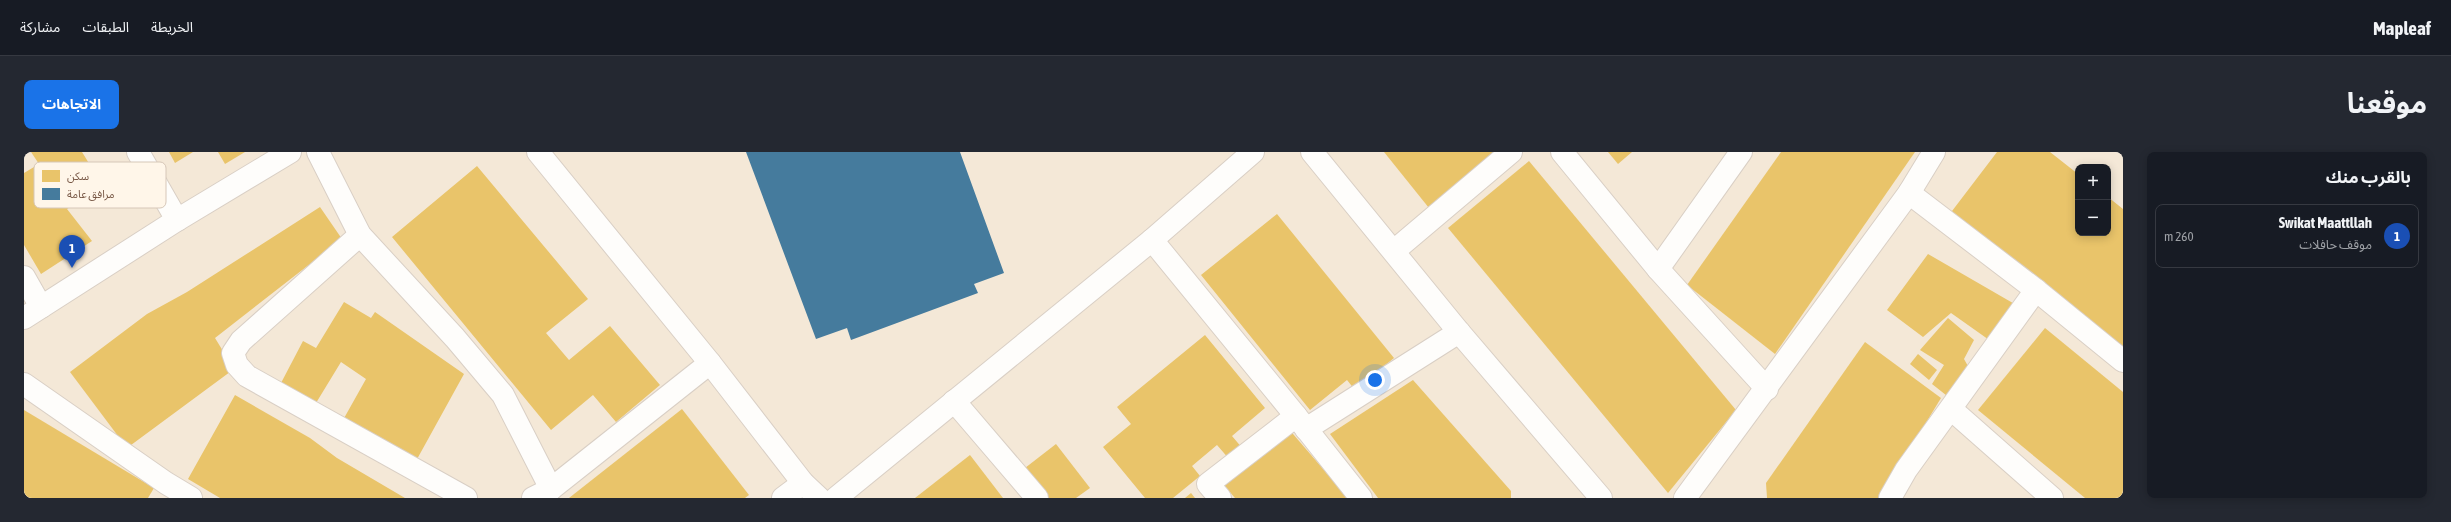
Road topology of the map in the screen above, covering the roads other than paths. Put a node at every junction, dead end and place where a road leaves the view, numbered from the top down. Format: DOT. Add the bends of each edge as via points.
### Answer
graph roads {
  1 [pos="138,152"];
  2 [pos="290,152"];
  3 [pos="318,152"];
  4 [pos="538,152"];
  5 [pos="1253,152"];
  6 [pos="1312,152"];
  7 [pos="1511,152"];
  8 [pos="1562,152"];
  9 [pos="1741,152"];
  10 [pos="1934,152"];
  11 [pos="144,162"];
  12 [pos="1909,193"];
  13 [pos="166,201"];
  14 [pos="177,220"];
  15 [pos="360,235"];
  16 [pos="1152,240"];
  17 [pos="1394,251"];
  18 [pos="1658,268"];
  19 [pos="24,277"];
  20 [pos="2036,290"];
  21 [pos="33,313"];
  22 [pos="1460,332"];
  23 [pos="2123,361"];
  24 [pos="710,363"];
  25 [pos="24,384"];
  26 [pos="1767,389"];
  27 [pos="954,401"];
  28 [pos="1951,409"];
  29 [pos="1301,422"];
  30 [pos="802,483"];
  31 [pos="162,491"];
  32 [pos="542,494"];
  33 [pos="191,498"];
  34 [pos="466,498"];
  35 [pos="784,498"];
  36 [pos="819,498"];
  37 [pos="836,498"];
  38 [pos="1037,498"];
  39 [pos="1220,498"];
  40 [pos="1361,498"];
  41 [pos="1601,498"];
  42 [pos="1685,498"];
  43 [pos="1890,498"];
  44 [pos="2052,498"];
  1 -- 11 [label="street"];
  2 -- 14 [label="street"];
  3 -- 15 [label="street"];
  4 -- 24 [label="street"];
  5 -- 16 [label="street"];
  6 -- 17 [label="street"];
  7 -- 17 [label="street"];
  8 -- 18 [label="street"];
  9 -- 18 [label="street"];
  10 -- 12 [label="street"];
  12 -- 20 [label="street"];
  12 -- 26 [label="street"];
  13 -- 14 [label="street"];
  14 -- 21 [label="street"];
  15 -- 32 [label="street" via="455,338 503,395"];
  15 -- 34 [label="street" via="241,341 233,353 237,365 247,376"];
  16 -- 27 [label="street"];
  16 -- 29 [label="street"];
  17 -- 22 [label="street"];
  18 -- 26 [label="street"];
  19 -- 21 [label="street"];
  20 -- 23 [label="street"];
  20 -- 28 [label="street"];
  22 -- 29 [label="street"];
  22 -- 41 [label="street"];
  24 -- 30 [label="street"];
  24 -- 32 [label="street"];
  25 -- 31 [label="street"];
  26 -- 42 [label="street"];
  27 -- 37 [label="street"];
  27 -- 38 [label="street"];
  28 -- 43 [label="street" via="1906,470"];
  28 -- 44 [label="street"];
  29 -- 39 [label="street" via="1208,484"];
  29 -- 40 [label="street"];
  30 -- 35 [label="street"];
  30 -- 36 [label="street"];
  31 -- 33 [label="street"];
}
